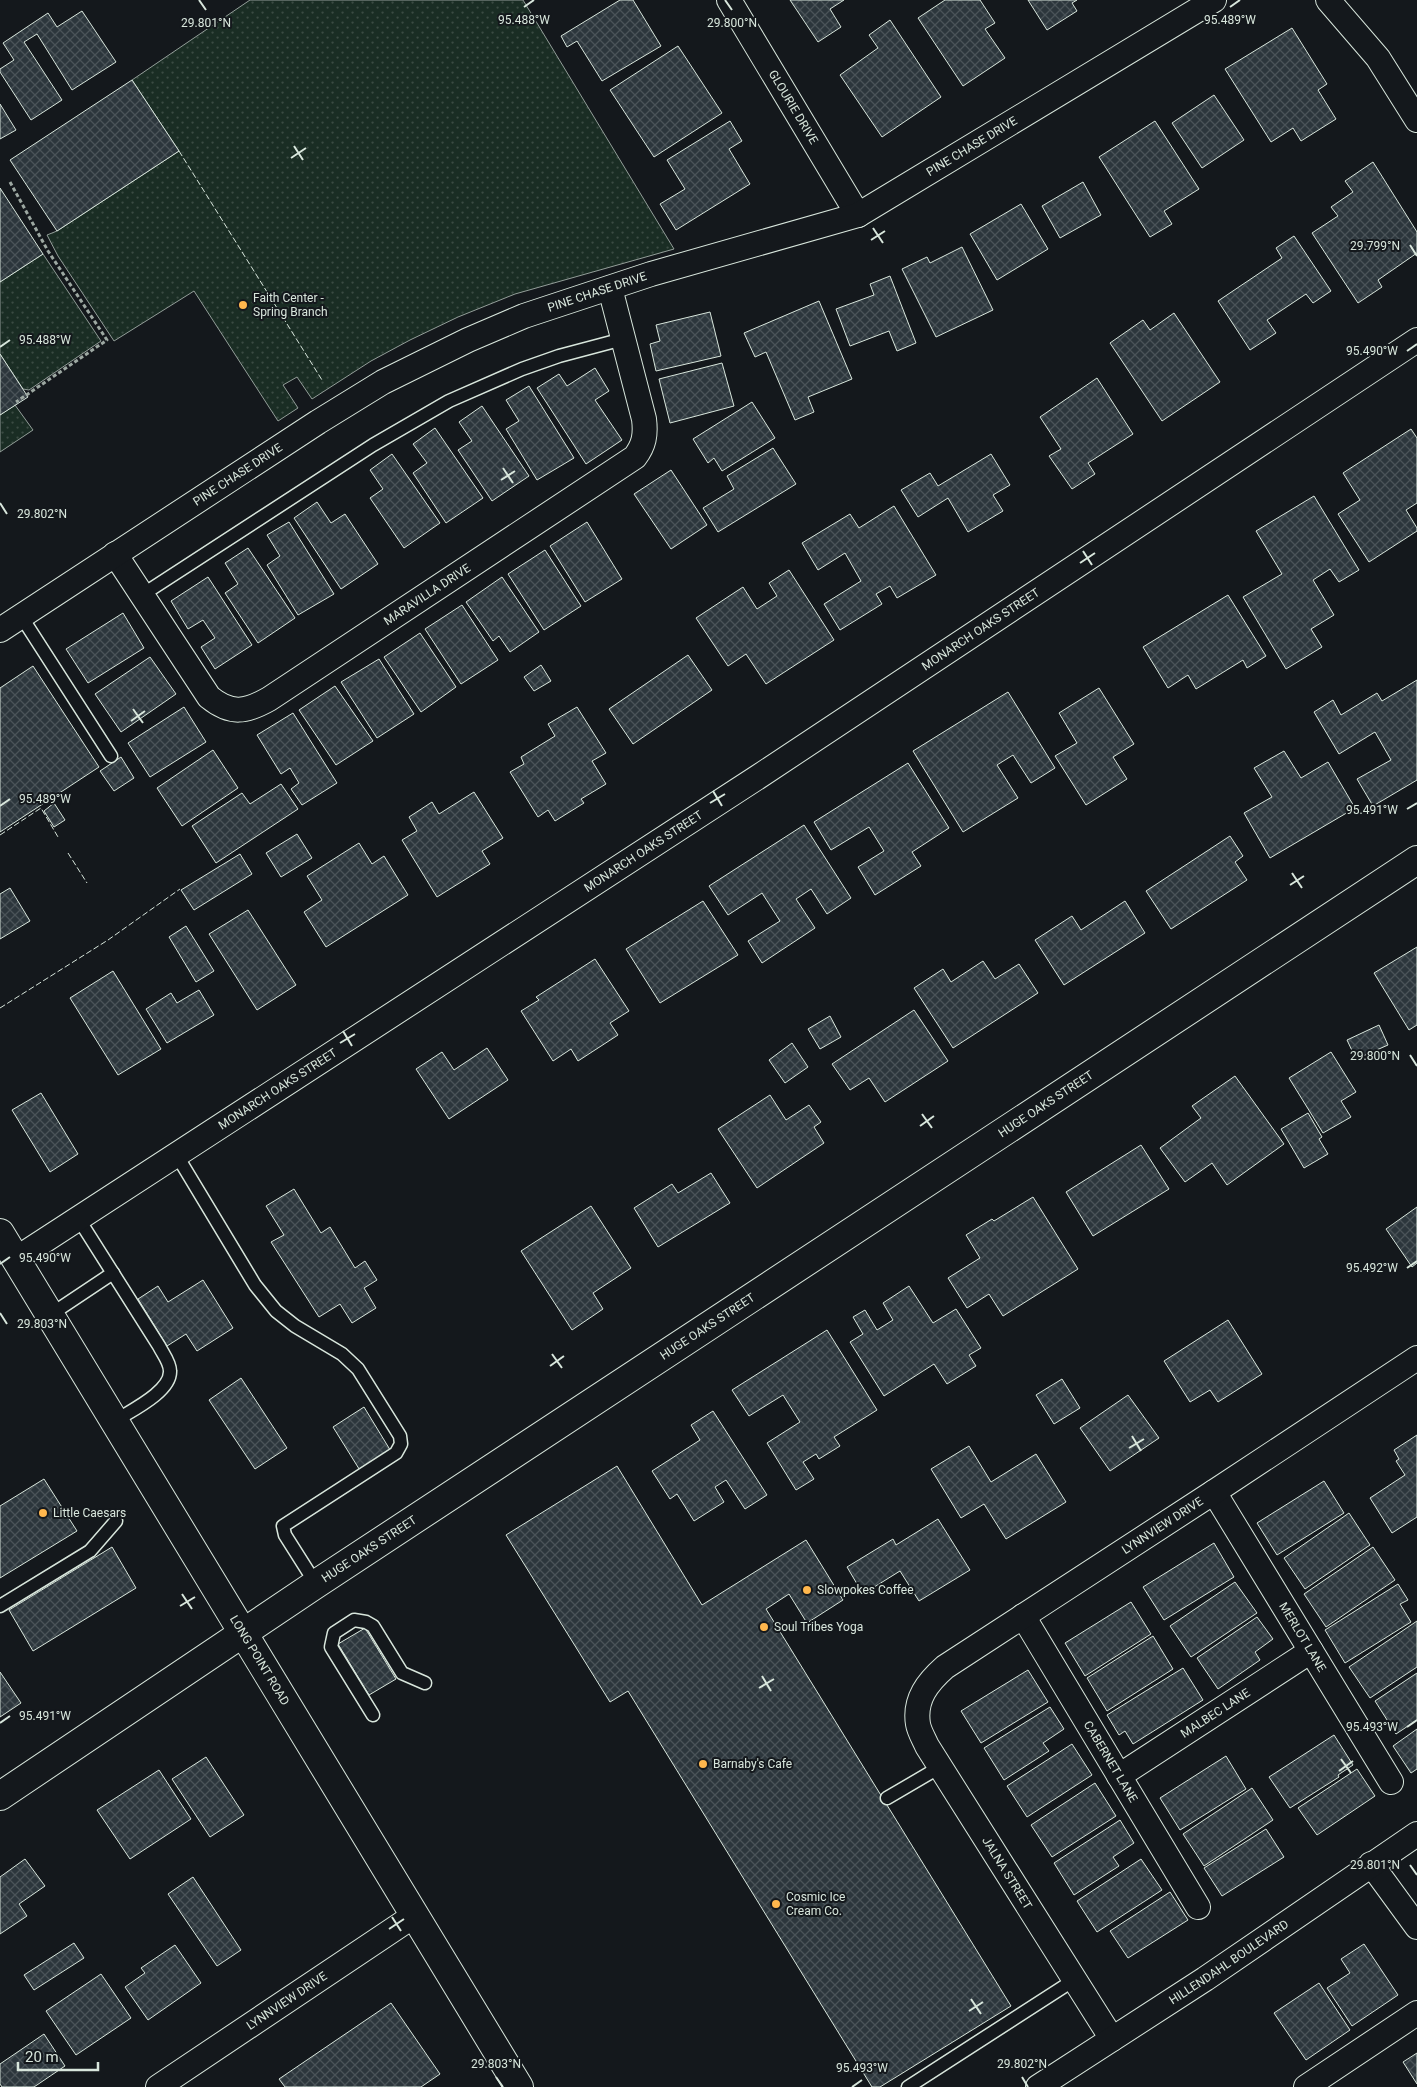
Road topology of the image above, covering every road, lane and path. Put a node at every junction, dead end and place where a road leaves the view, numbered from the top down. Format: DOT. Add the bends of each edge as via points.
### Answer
graph roads {
  1 [pos="729,0"];
  2 [pos="1214,0"];
  3 [pos="1328,0"];
  4 [pos="1417,120"];
  5 [pos="10,182"];
  6 [pos="858,215"];
  7 [pos="610,288"];
  8 [pos="623,339"];
  9 [pos="1417,340"];
  10 [pos="16,402"];
  11 [pos="115,554"];
  12 [pos="142,595"];
  13 [pos="21,616"];
  14 [pos="0,630"];
  15 [pos="111,756"];
  16 [pos="1417,860"];
  17 [pos="176,1154"];
  18 [pos="78,1218"];
  19 [pos="0,1233"];
  20 [pos="16,1259"];
  21 [pos="113,1273"];
  22 [pos="50,1315"];
  23 [pos="1417,1358"];
  24 [pos="114,1422"];
  25 [pos="1214,1492"];
  26 [pos="116,1521"];
  27 [pos="316,1584"];
  28 [pos="0,1606"];
  29 [pos="1023,1616"];
  30 [pos="243,1632"];
  31 [pos="1311,1651"];
  32 [pos="425,1683"];
  33 [pos="919,1701"];
  34 [pos="373,1715"];
  35 [pos="940,1767"];
  36 [pos="1119,1776"];
  37 [pos="1391,1782"];
  38 [pos="0,1796"];
  39 [pos="888,1798"];
  40 [pos="1417,1834"];
  41 [pos="1371,1864"];
  42 [pos="1198,1907"];
  43 [pos="415,1916"];
  44 [pos="1417,1927"];
  45 [pos="1074,1980"];
  46 [pos="1417,2013"];
  47 [pos="1112,2039"];
  48 [pos="158,2087"];
  49 [pos="519,2087"];
  50 [pos="908,2087"];
  51 [pos="1038,2087"];
  52 [pos="1306,2087"];
  1 -- 6 [label="street, GLOURIE DRIVE"];
  2 -- 6 [label="street, PINE CHASE DRIVE"];
  3 -- 4 [label="street" via="1378,58"];
  5 -- 10 [label="path" via="48,251 107,340"];
  6 -- 7 [label="street, PINE CHASE DRIVE"];
  7 -- 8 [label="street, MARAVILLA DRIVE"];
  7 -- 11 [label="street, PINE CHASE DRIVE" via="524,316 383,382"];
  8 -- 12 [label="lane" via="522,369 442,404 378,441"];
  8 -- 12 [label="street, MARAVILLA DRIVE" via="646,434 635,458 257,706 231,710 210,697"];
  9 -- 17 [label="street, MONARCH OAKS STREET" via="750,783"];
  11 -- 12 [label="street, MARAVILLA DRIVE"];
  11 -- 13 [label="street, PINE CHASE DRIVE"];
  13 -- 14 [label="street, PINE CHASE DRIVE"];
  13 -- 15 [label="lane"];
  16 -- 27 [label="street, HUGE OAKS STREET"];
  17 -- 18 [label="street, MONARCH OAKS STREET"];
  17 -- 27 [label="lane" via="254,1285 276,1311 342,1354 358,1369 400,1436 402,1444 396,1453 283,1526 285,1535"];
  18 -- 20 [label="street, MONARCH OAKS STREET"];
  18 -- 21 [label="lane"];
  19 -- 20 [label="street, LONG POINT ROAD"];
  20 -- 22 [label="street, LONG POINT ROAD"];
  21 -- 22 [label="lane"];
  21 -- 24 [label="lane" via="159,1346 170,1371 163,1390"];
  22 -- 24 [label="street, LONG POINT ROAD"];
  23 -- 25 [label="street, LYNNVIEW DRIVE"];
  24 -- 30 [label="street, LONG POINT ROAD"];
  25 -- 29 [label="street, LYNNVIEW DRIVE"];
  25 -- 31 [label="street, MERLOT LANE"];
  26 -- 28 [label="lane" via="90,1551"];
  27 -- 30 [label="street, HUGE OAKS STREET"];
  29 -- 33 [label="street, LYNNVIEW DRIVE" via="945,1667 928,1682"];
  29 -- 36 [label="street, CABERNET LANE"];
  30 -- 38 [label="street, HUGE OAKS STREET"];
  30 -- 43 [label="street, LONG POINT ROAD"];
  31 -- 36 [label="street, MALBEC LANE"];
  31 -- 37 [label="street, MERLOT LANE"];
  32 -- 34 [label="lane" via="402,1673 373,1626 360,1620 348,1623 334,1633 331,1647"];
  33 -- 35 [label="street, JALNA STREET" via="918,1724"];
  35 -- 39 [label="lane"];
  35 -- 45 [label="street, JALNA STREET"];
  36 -- 42 [label="street, CABERNET LANE"];
  40 -- 41 [label="street, HILLENDAHL BOULEVARD"];
  41 -- 44 [label="street"];
  41 -- 47 [label="street, HILLENDAHL BOULEVARD"];
  43 -- 48 [label="street, LYNNVIEW DRIVE"];
  43 -- 49 [label="street, LONG POINT ROAD"];
  45 -- 47 [label="street, JALNA STREET"];
  45 -- 50 [label="lane"];
  46 -- 52 [label="street"];
  47 -- 51 [label="street, HILLENDAHL BOULEVARD"];
}
